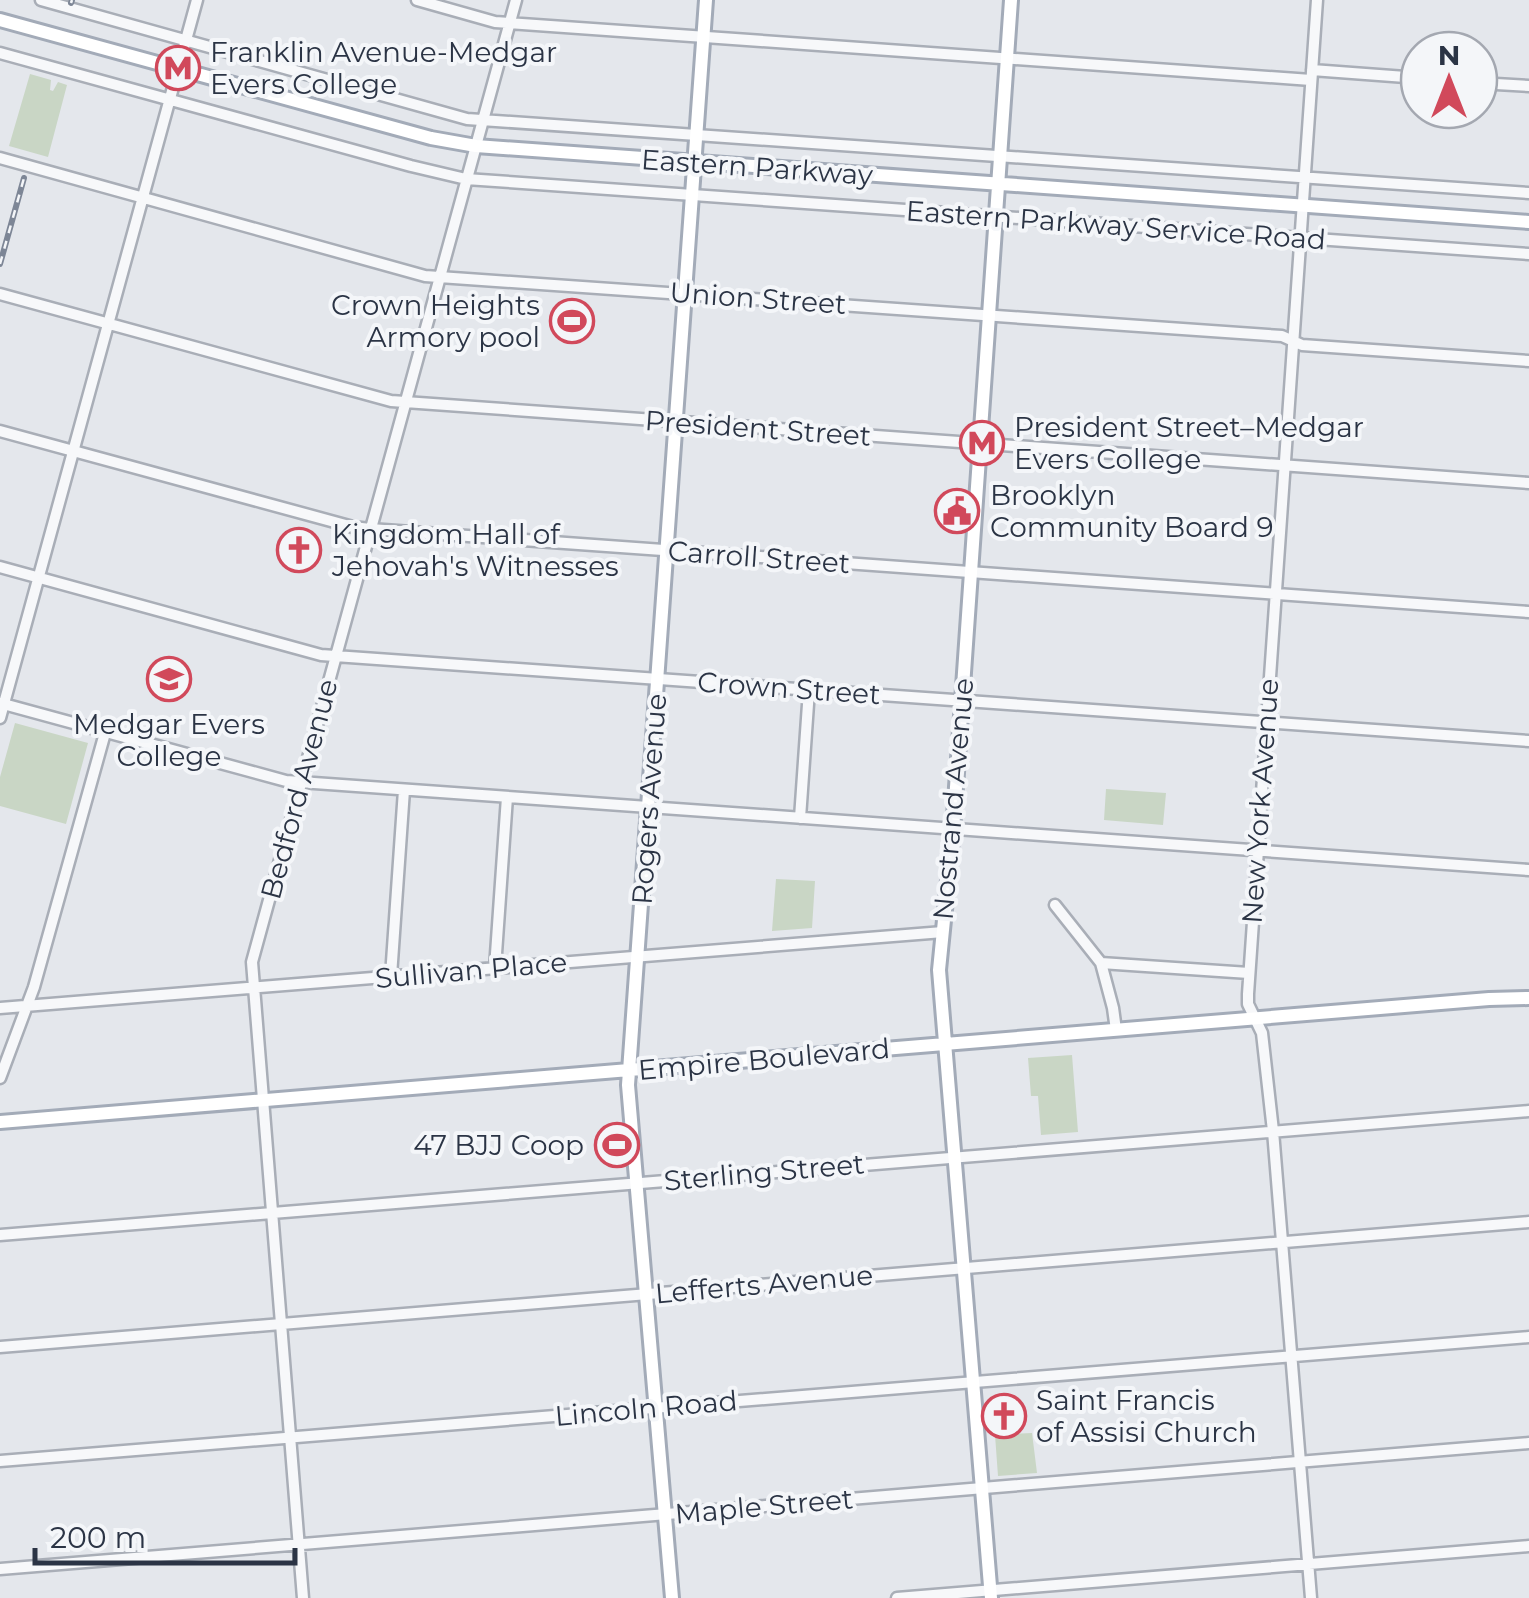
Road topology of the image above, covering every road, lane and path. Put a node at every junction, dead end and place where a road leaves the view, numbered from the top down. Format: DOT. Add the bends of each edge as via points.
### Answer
graph roads {
  1 [pos="41,0"];
  2 [pos="197,0"];
  3 [pos="417,0"];
  4 [pos="516,0"];
  5 [pos="706,0"];
  6 [pos="1012,0"];
  7 [pos="1317,0"];
  8 [pos="0,20"];
  9 [pos="509,24"];
  10 [pos="703,36"];
  11 [pos="186,40"];
  12 [pos="0,53"];
  13 [pos="1007,58"];
  14 [pos="178,68"];
  15 [pos="1312,75"];
  16 [pos="1399,77"];
  17 [pos="1499,84"];
  18 [pos="1529,86"];
  19 [pos="170,100"];
  20 [pos="483,120"];
  21 [pos="696,134"];
  22 [pos="476,146"];
  23 [pos="1000,155"];
  24 [pos="0,158"];
  25 [pos="694,162"];
  26 [pos="1304,177"];
  27 [pos="466,179"];
  28 [pos="998,184"];
  29 [pos="1529,193"];
  30 [pos="692,195"];
  31 [pos="143,198"];
  32 [pos="1302,206"];
  33 [pos="996,216"];
  34 [pos="1529,222"];
  35 [pos="1300,238"];
  36 [pos="1529,254"];
  37 [pos="440,276"];
  38 [pos="685,293"];
  39 [pos="1,294"];
  40 [pos="989,315"];
  41 [pos="108,324"];
  42 [pos="1293,340"];
  43 [pos="1529,361"];
  44 [pos="405,402"];
  45 [pos="676,422"];
  46 [pos="0,431"];
  47 [pos="980,444"];
  48 [pos="73,451"];
  49 [pos="1284,465"];
  50 [pos="1529,483"];
  51 [pos="370,529"];
  52 [pos="667,550"];
  53 [pos="0,567"];
  54 [pos="971,572"];
  55 [pos="38,578"];
  56 [pos="1274,594"];
  57 [pos="1529,612"];
  58 [pos="335,656"];
  59 [pos="658,679"];
  60 [pos="809,690"];
  61 [pos="962,701"];
  62 [pos="2,704"];
  63 [pos="0,718"];
  64 [pos="1265,722"];
  65 [pos="105,734"];
  66 [pos="1529,741"];
  67 [pos="300,783"];
  68 [pos="404,790"];
  69 [pos="507,797"];
  70 [pos="648,807"];
  71 [pos="800,818"];
  72 [pos="952,830"];
  73 [pos="1256,851"];
  74 [pos="1529,870"];
  75 [pos="1056,905"];
  76 [pos="943,932"];
  77 [pos="638,956"];
  78 [pos="1101,962"];
  79 [pos="495,968"];
  80 [pos="1249,973"];
  81 [pos="391,976"];
  82 [pos="253,987"];
  83 [pos="1529,998"];
  84 [pos="27,1006"];
  85 [pos="0,1008"];
  86 [pos="1254,1019"];
  87 [pos="1116,1030"];
  88 [pos="946,1044"];
  89 [pos="629,1070"];
  90 [pos="0,1078"];
  91 [pos="262,1100"];
  92 [pos="1529,1111"];
  93 [pos="0,1122"];
  94 [pos="1273,1130"];
  95 [pos="955,1156"];
  96 [pos="638,1183"];
  97 [pos="272,1213"];
  98 [pos="1529,1222"];
  99 [pos="0,1235"];
  100 [pos="1282,1242"];
  101 [pos="964,1268"];
  102 [pos="647,1294"];
  103 [pos="280,1324"];
  104 [pos="1529,1337"];
  105 [pos="0,1347"];
  106 [pos="1291,1356"];
  107 [pos="974,1381"];
  108 [pos="656,1407"];
  109 [pos="290,1437"];
  110 [pos="1529,1443"];
  111 [pos="0,1460"];
  112 [pos="1300,1462"];
  113 [pos="982,1488"];
  114 [pos="665,1514"];
  115 [pos="299,1544"];
  116 [pos="1529,1546"];
  117 [pos="1308,1564"];
  118 [pos="0,1569"];
  119 [pos="991,1594"];
  120 [pos="303,1598"];
  121 [pos="672,1598"];
  122 [pos="897,1598"];
  123 [pos="1311,1598"];
  1 -- 11 [label="street"];
  2 -- 11 [label="street"];
  3 -- 9 [label="street"];
  4 -- 9 [label="street, Bedford Avenue"];
  5 -- 10 [label="main road, Rogers Avenue"];
  6 -- 13 [label="main road, Nostrand Avenue"];
  7 -- 15 [label="street, New York Avenue"];
  8 -- 14 [label="main road, Eastern Parkway"];
  9 -- 10 [label="street"];
  9 -- 20 [label="street, Bedford Avenue"];
  10 -- 13 [label="street"];
  10 -- 21 [label="main road, Rogers Avenue"];
  11 -- 14 [label="street"];
  11 -- 20 [label="street"];
  12 -- 19 [label="street, Eastern Parkway Service Road"];
  13 -- 15 [label="street"];
  13 -- 23 [label="main road, Nostrand Avenue"];
  14 -- 19 [label="street"];
  14 -- 22 [label="main road, Eastern Parkway"];
  15 -- 16 [label="street"];
  15 -- 26 [label="street, New York Avenue"];
  17 -- 18 [label="street"];
  19 -- 27 [label="street, Eastern Parkway Service Road"];
  19 -- 31 [label="street"];
  20 -- 21 [label="street"];
  20 -- 22 [label="street, Bedford Avenue"];
  21 -- 23 [label="street"];
  21 -- 25 [label="main road, Rogers Avenue"];
  22 -- 25 [label="main road, Eastern Parkway"];
  22 -- 27 [label="street, Bedford Avenue"];
  23 -- 26 [label="street"];
  23 -- 28 [label="main road, Nostrand Avenue"];
  24 -- 31 [label="street, Union Street"];
  25 -- 28 [label="main road, Eastern Parkway"];
  25 -- 30 [label="main road, Rogers Avenue"];
  26 -- 29 [label="street"];
  26 -- 32 [label="street, New York Avenue"];
  27 -- 30 [label="street, Eastern Parkway Service Road"];
  27 -- 37 [label="street, Bedford Avenue"];
  28 -- 32 [label="main road, Eastern Parkway"];
  28 -- 33 [label="main road, Nostrand Avenue"];
  30 -- 33 [label="street, Eastern Parkway Service Road"];
  30 -- 38 [label="main road, Rogers Avenue"];
  31 -- 37 [label="street, Union Street"];
  31 -- 41 [label="street"];
  32 -- 34 [label="main road, Eastern Parkway"];
  32 -- 35 [label="street, New York Avenue"];
  33 -- 35 [label="street, Eastern Parkway Service Road"];
  33 -- 40 [label="main road, Nostrand Avenue"];
  35 -- 36 [label="street, Eastern Parkway Service Road"];
  35 -- 42 [label="street, New York Avenue"];
  37 -- 38 [label="street, Union Street"];
  37 -- 44 [label="street, Bedford Avenue"];
  38 -- 40 [label="street, Union Street"];
  38 -- 45 [label="main road, Rogers Avenue"];
  39 -- 41 [label="street, President Street"];
  40 -- 42 [label="street, Union Street"];
  40 -- 47 [label="main road, Nostrand Avenue"];
  41 -- 44 [label="street, President Street"];
  41 -- 48 [label="street"];
  42 -- 43 [label="street, Union Street"];
  42 -- 49 [label="street, New York Avenue"];
  44 -- 45 [label="street, President Street"];
  44 -- 51 [label="street, Bedford Avenue"];
  45 -- 47 [label="street, President Street"];
  45 -- 52 [label="main road, Rogers Avenue"];
  46 -- 48 [label="street, Carroll Street"];
  47 -- 49 [label="street, President Street"];
  47 -- 54 [label="main road, Nostrand Avenue"];
  48 -- 51 [label="street, Carroll Street"];
  48 -- 55 [label="street"];
  49 -- 50 [label="street, President Street"];
  49 -- 56 [label="street, New York Avenue"];
  51 -- 52 [label="street, Carroll Street"];
  51 -- 58 [label="street, Bedford Avenue"];
  52 -- 54 [label="street, Carroll Street"];
  52 -- 59 [label="main road, Rogers Avenue"];
  53 -- 55 [label="street, Crown Street"];
  54 -- 56 [label="street, Carroll Street"];
  54 -- 61 [label="main road, Nostrand Avenue"];
  55 -- 58 [label="street, Crown Street"];
  55 -- 62 [label="street"];
  56 -- 57 [label="street, Carroll Street"];
  56 -- 64 [label="street, New York Avenue"];
  58 -- 59 [label="street, Crown Street"];
  58 -- 67 [label="street, Bedford Avenue"];
  59 -- 60 [label="street, Crown Street"];
  59 -- 70 [label="main road, Rogers Avenue"];
  60 -- 61 [label="street, Crown Street"];
  60 -- 71 [label="street"];
  61 -- 64 [label="street, Crown Street"];
  61 -- 72 [label="main road, Nostrand Avenue"];
  62 -- 63 [label="street"];
  62 -- 65 [label="street"];
  64 -- 66 [label="street, Crown Street"];
  64 -- 73 [label="street, New York Avenue"];
  65 -- 67 [label="street"];
  65 -- 84 [label="street"];
  67 -- 68 [label="street"];
  67 -- 82 [label="street, Bedford Avenue" via="252,962"];
  68 -- 69 [label="street"];
  68 -- 81 [label="street"];
  69 -- 70 [label="street"];
  69 -- 79 [label="street"];
  70 -- 71 [label="street"];
  70 -- 77 [label="main road, Rogers Avenue"];
  71 -- 72 [label="street"];
  72 -- 73 [label="street"];
  72 -- 76 [label="main road, Nostrand Avenue"];
  73 -- 74 [label="street"];
  73 -- 80 [label="street, New York Avenue"];
  75 -- 78 [label="street"];
  76 -- 77 [label="street, Sullivan Place"];
  76 -- 88 [label="main road, Nostrand Avenue"];
  77 -- 79 [label="street, Sullivan Place"];
  77 -- 89 [label="main road, Rogers Avenue"];
  78 -- 80 [label="street"];
  78 -- 87 [label="street"];
  79 -- 81 [label="street, Sullivan Place"];
  80 -- 86 [label="street, New York Avenue"];
  81 -- 82 [label="street, Sullivan Place"];
  82 -- 84 [label="street, Sullivan Place"];
  82 -- 91 [label="street, Bedford Avenue"];
  83 -- 86 [label="main road, Empire Boulevard"];
  84 -- 85 [label="street, Sullivan Place"];
  84 -- 90 [label="street"];
  86 -- 87 [label="main road, Empire Boulevard"];
  86 -- 94 [label="street, New York Avenue" via="1262,1033"];
  87 -- 88 [label="main road, Empire Boulevard"];
  88 -- 89 [label="main road, Empire Boulevard"];
  88 -- 95 [label="main road, Nostrand Avenue"];
  89 -- 91 [label="main road, Empire Boulevard"];
  89 -- 96 [label="main road, Rogers Avenue"];
  91 -- 93 [label="main road, Empire Boulevard"];
  91 -- 97 [label="street, Bedford Avenue"];
  92 -- 94 [label="street, Sterling Street"];
  94 -- 95 [label="street, Sterling Street"];
  94 -- 100 [label="street, New York Avenue"];
  95 -- 96 [label="street, Sterling Street"];
  95 -- 101 [label="main road, Nostrand Avenue"];
  96 -- 97 [label="street, Sterling Street"];
  96 -- 102 [label="main road, Rogers Avenue"];
  97 -- 99 [label="street, Sterling Street"];
  97 -- 103 [label="street, Bedford Avenue"];
  98 -- 100 [label="street, Lefferts Avenue"];
  100 -- 101 [label="street, Lefferts Avenue"];
  100 -- 106 [label="street, New York Avenue"];
  101 -- 102 [label="street, Lefferts Avenue"];
  101 -- 107 [label="main road, Nostrand Avenue"];
  102 -- 103 [label="street, Lefferts Avenue"];
  102 -- 108 [label="main road, Rogers Avenue"];
  103 -- 105 [label="street, Lefferts Avenue"];
  103 -- 109 [label="street, Bedford Avenue"];
  104 -- 106 [label="street, Lincoln Road"];
  106 -- 107 [label="street, Lincoln Road"];
  106 -- 112 [label="street, New York Avenue"];
  107 -- 108 [label="street, Lincoln Road"];
  107 -- 113 [label="main road, Nostrand Avenue"];
  108 -- 109 [label="street, Lincoln Road"];
  108 -- 114 [label="main road, Rogers Avenue"];
  109 -- 111 [label="street, Lincoln Road"];
  109 -- 115 [label="street, Bedford Avenue"];
  110 -- 112 [label="street, Maple Street"];
  112 -- 113 [label="street, Maple Street"];
  112 -- 117 [label="street, New York Avenue"];
  113 -- 114 [label="street, Maple Street"];
  113 -- 119 [label="main road, Nostrand Avenue"];
  114 -- 115 [label="street, Maple Street"];
  114 -- 121 [label="main road, Rogers Avenue"];
  115 -- 118 [label="street, Maple Street"];
  115 -- 120 [label="street, Bedford Avenue"];
  116 -- 117 [label="street"];
  117 -- 119 [label="street"];
  117 -- 123 [label="street, New York Avenue"];
  119 -- 122 [label="street"];
}
